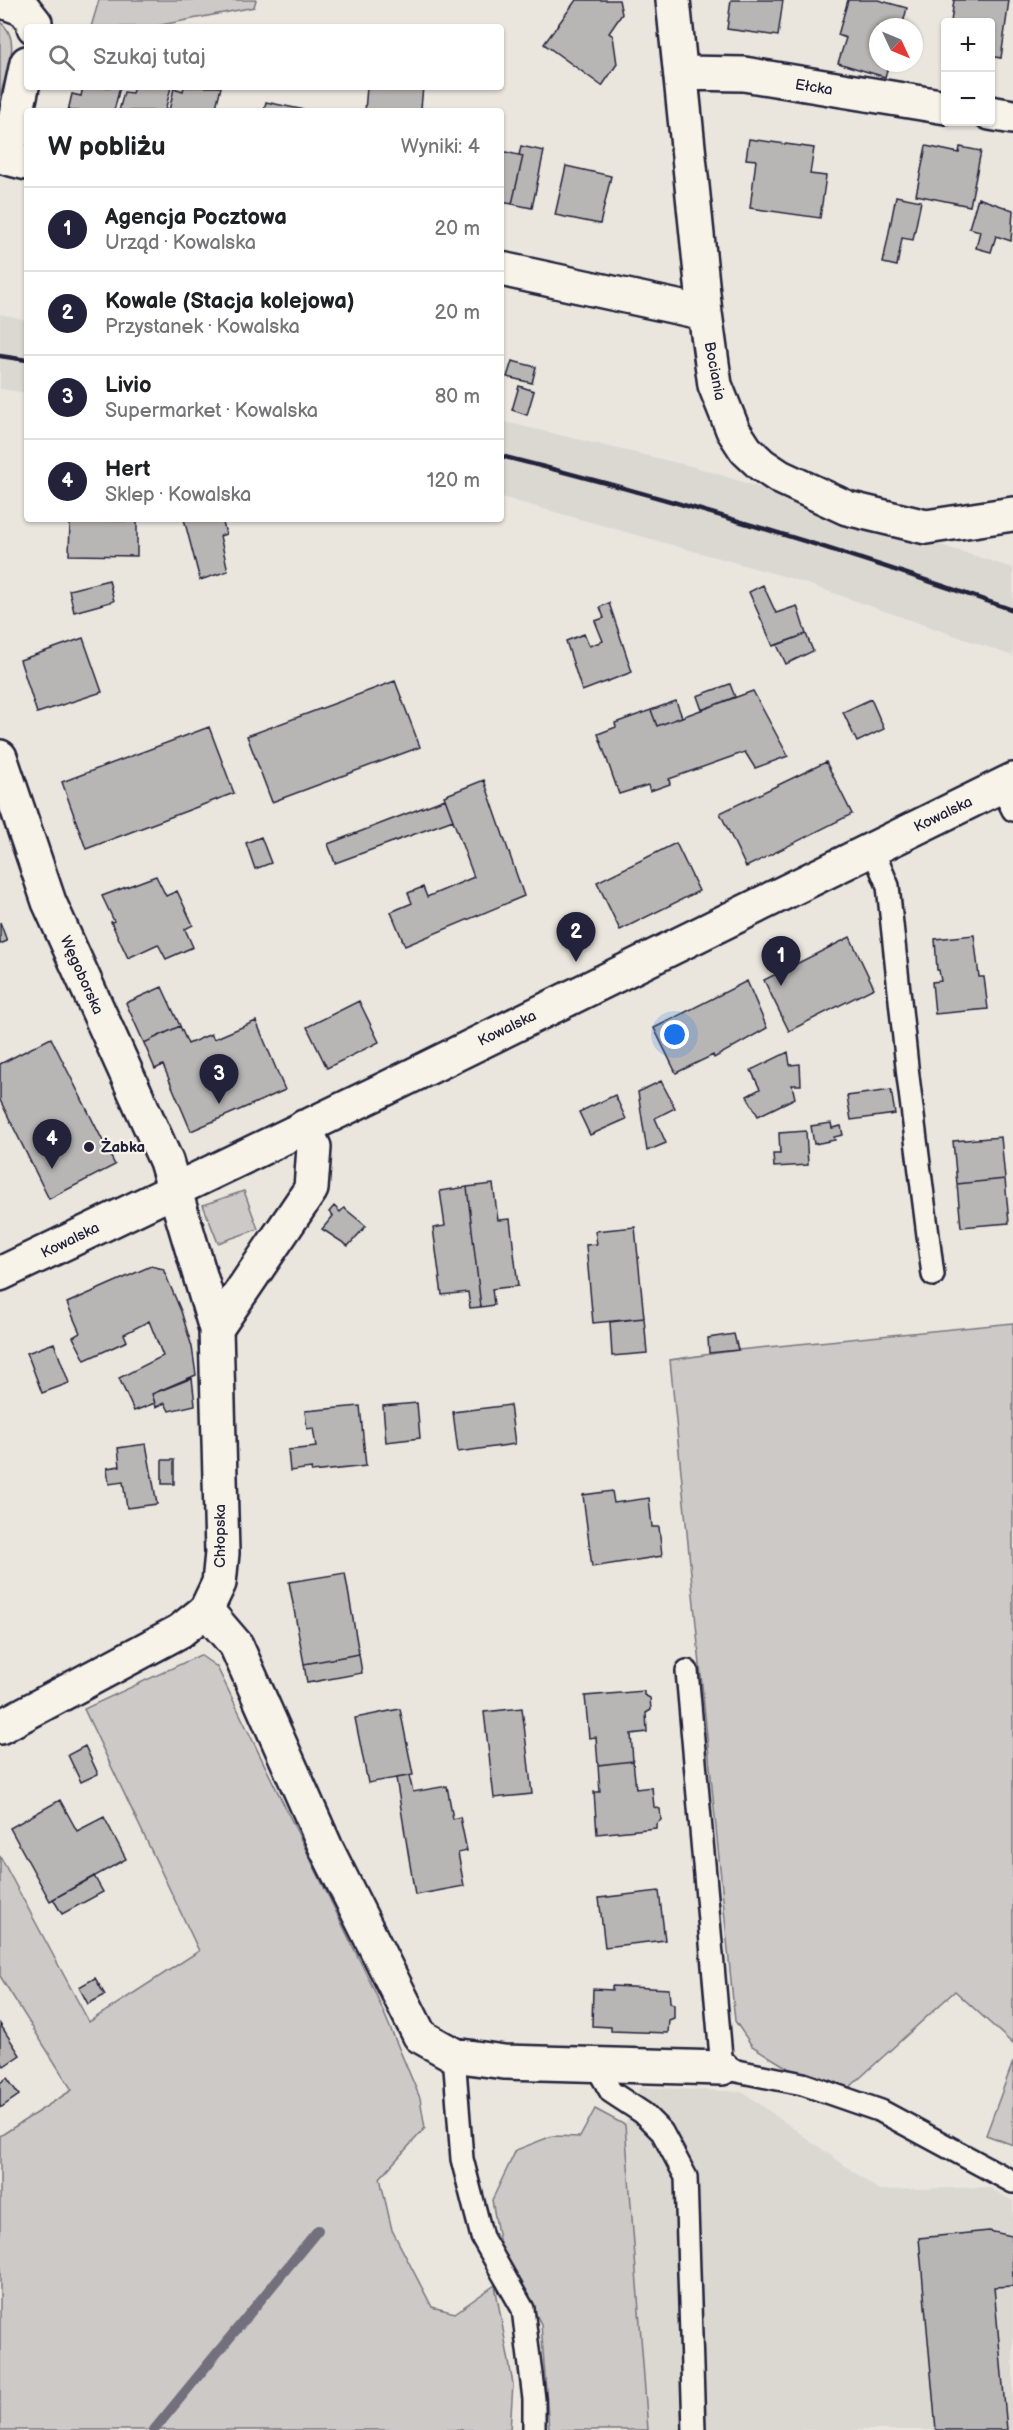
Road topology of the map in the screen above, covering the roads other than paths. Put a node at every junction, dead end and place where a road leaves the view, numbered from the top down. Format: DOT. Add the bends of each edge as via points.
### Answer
graph roads {
  1 [pos="0,0"];
  2 [pos="673,0"];
  3 [pos="35,24"];
  4 [pos="682,73"];
  5 [pos="24,78"];
  6 [pos="941,106"];
  7 [pos="995,115"];
  8 [pos="1013,117"];
  9 [pos="24,161"];
  10 [pos="504,270"];
  11 [pos="705,313"];
  12 [pos="1013,514"];
  13 [pos="0,757"];
  14 [pos="1009,792"];
  15 [pos="872,848"];
  16 [pos="304,1127"];
  17 [pos="174,1189"];
  18 [pos="0,1274"];
  19 [pos="933,1275"];
  20 [pos="216,1329"];
  21 [pos="206,1610"];
  22 [pos="687,1671"];
  23 [pos="0,1727"];
  24 [pos="454,2055"];
  25 [pos="595,2064"];
  26 [pos="722,2068"];
  27 [pos="1013,2182"];
  28 [pos="534,2430"];
  29 [pos="694,2430"];
  1 -- 3 [label="street" via="24,9"];
  2 -- 4 [label="street, Bociania"];
  4 -- 6 [label="street, Ełcka" via="744,75"];
  4 -- 11 [label="street, Bociania"];
  5 -- 9 [label="street" via="8,158"];
  7 -- 8 [label="street"];
  10 -- 11 [label="street"];
  11 -- 12 [label="street, Bociania" via="722,408 746,450 780,477 847,508 926,527"];
  13 -- 17 [label="street, Węgoborska" via="49,902 166,1161"];
  14 -- 15 [label="street, Kowalska"];
  15 -- 16 [label="street, Kowalska"];
  15 -- 19 [label="lane" via="888,886"];
  16 -- 17 [label="street, Kowalska"];
  16 -- 20 [label="street" via="314,1147 311,1189"];
  17 -- 18 [label="street, Kowalska"];
  17 -- 20 [label="street, Chłopska"];
  20 -- 21 [label="street, Chłopska" via="222,1553 219,1583"];
  21 -- 23 [label="street, Chłopska" via="180,1630"];
  21 -- 24 [label="street" via="236,1645 327,1848 420,2036"];
  22 -- 26 [label="lane"];
  24 -- 25 [label="street" via="504,2062"];
  24 -- 28 [label="lane" via="462,2159 482,2237 523,2309"];
  25 -- 26 [label="street"];
  25 -- 29 [label="lane" via="611,2092 643,2113 662,2132 686,2177"];
  26 -- 27 [label="lane" via="803,2084 881,2111"];
}
